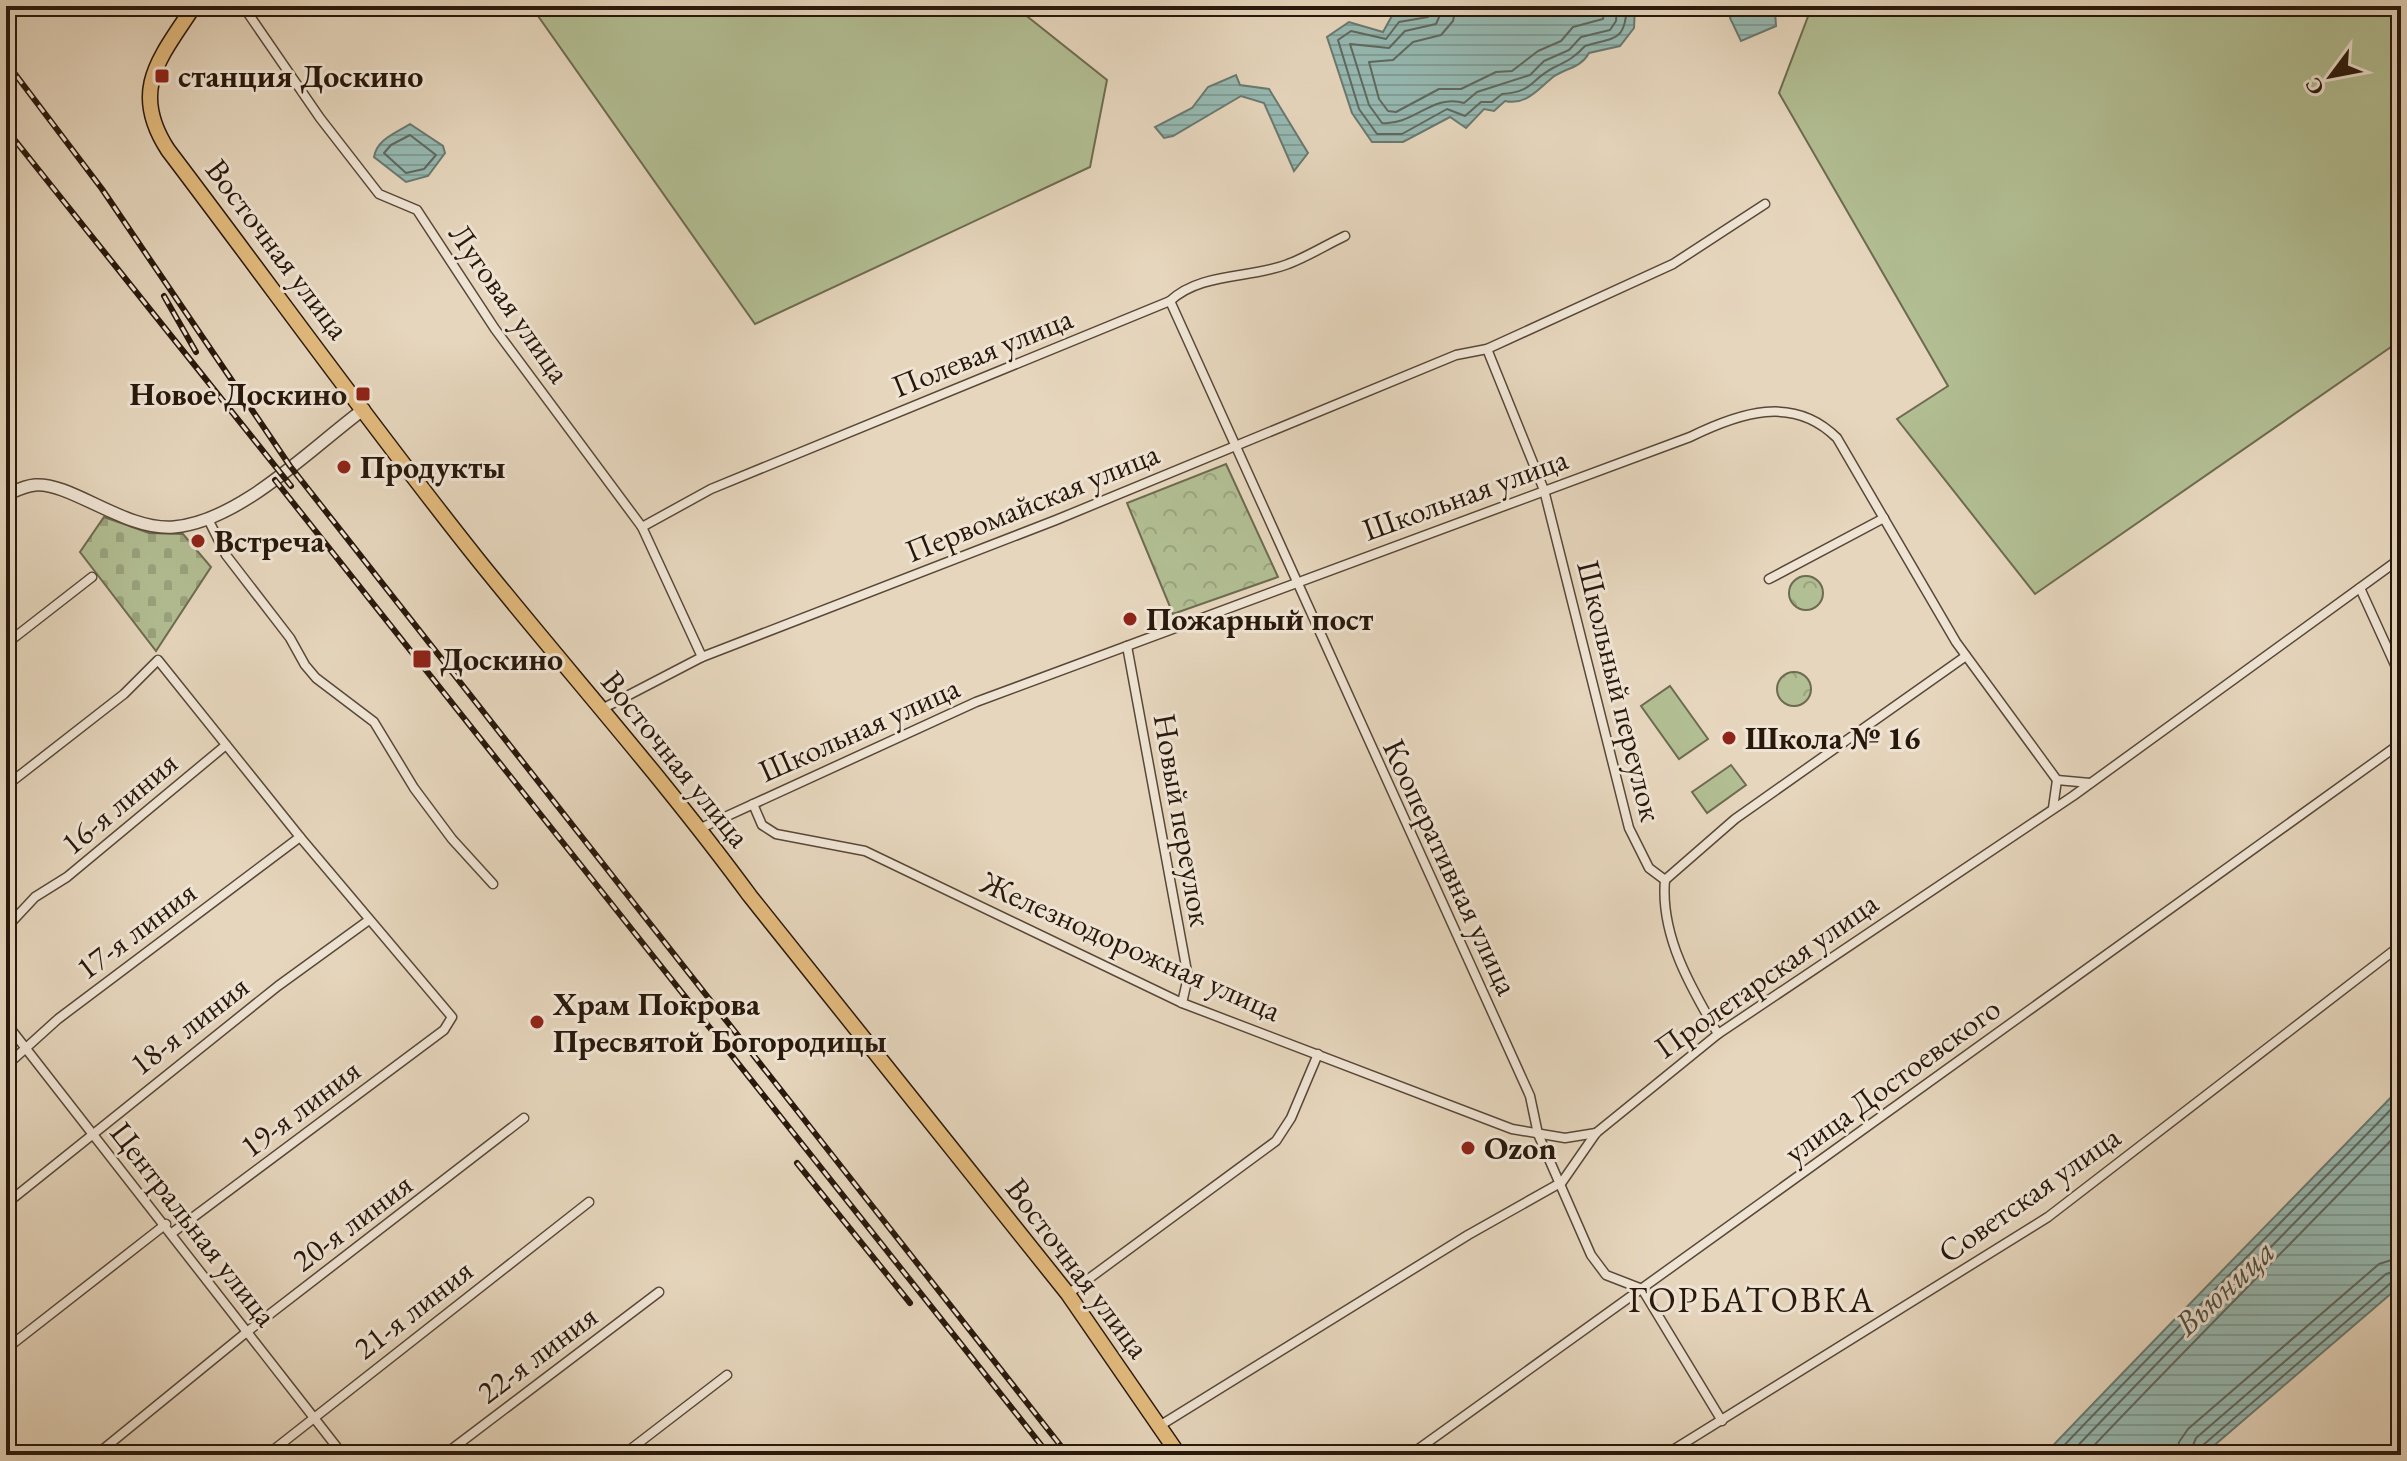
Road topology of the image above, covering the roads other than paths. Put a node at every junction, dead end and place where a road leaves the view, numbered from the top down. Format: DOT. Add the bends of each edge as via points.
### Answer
graph roads {
  1 [pos="194,6"];
  2 [pos="243,6"];
  3 [pos="1765,204"];
  4 [pos="1345,236"];
  5 [pos="1170,301"];
  6 [pos="1487,349"];
  7 [pos="364,409"];
  8 [pos="1236,447"];
  9 [pos="1544,490"];
  10 [pos="6,495"];
  11 [pos="1884,518"];
  12 [pos="208,519"];
  13 [pos="642,527"];
  14 [pos="2401,558"];
  15 [pos="92,577"];
  16 [pos="1769,579"];
  17 [pos="1295,583"];
  18 [pos="2360,588"];
  19 [pos="6,644"];
  20 [pos="1127,646"];
  21 [pos="1966,656"];
  22 [pos="702,657"];
  23 [pos="2401,678"];
  24 [pos="599,710"];
  25 [pos="2401,743"];
  26 [pos="226,745"];
  27 [pos="2057,780"];
  28 [pos="2090,783"];
  29 [pos="6,786"];
  30 [pos="753,804"];
  31 [pos="2053,808"];
  32 [pos="701,828"];
  33 [pos="300,837"];
  34 [pos="1665,880"];
  35 [pos="493,884"];
  36 [pos="369,920"];
  37 [pos="6,928"];
  38 [pos="2401,945"];
  39 [pos="1182,1003"];
  40 [pos="6,1023"];
  41 [pos="1718,1034"];
  42 [pos="26,1050"];
  43 [pos="1318,1054"];
  44 [pos="6,1066"];
  45 [pos="524,1118"];
  46 [pos="92,1133"];
  47 [pos="1596,1133"];
  48 [pos="1538,1134"];
  49 [pos="1562,1182"];
  50 [pos="589,1202"];
  51 [pos="6,1204"];
  52 [pos="166,1224"];
  53 [pos="172,1233"];
  54 [pos="1642,1289"];
  55 [pos="659,1292"];
  56 [pos="1068,1294"];
  57 [pos="248,1331"];
  58 [pos="6,1349"];
  59 [pos="727,1375"];
  60 [pos="314,1417"];
  61 [pos="1722,1421"];
  62 [pos="1161,1425"];
  63 [pos="96,1455"];
  64 [pos="267,1455"];
  65 [pos="343,1455"];
  66 [pos="444,1455"];
  67 [pos="623,1455"];
  68 [pos="1179,1455"];
  69 [pos="1410,1455"];
  70 [pos="1665,1455"];
  1 -- 7 [label="main road, Восточная улица" via="149,86 155,131"];
  2 -- 13 [label="street, Луговая улица" via="379,194 417,210 495,329"];
  3 -- 6 [label="street, Первомайская улица" via="1673,264"];
  4 -- 5 [label="street, Полевая улица" via="1287,265 1197,284"];
  5 -- 8 [label="street, Кооперативная улица"];
  5 -- 13 [label="street, Полевая улица" via="711,489"];
  6 -- 8 [label="street, Первомайская улица" via="1456,355"];
  6 -- 9 [label="street, Школьный переулок"];
  7 -- 12 [label="street" via="268,482"];
  7 -- 24 [label="main road, Восточная улица"];
  8 -- 17 [label="street, Кооперативная улица"];
  8 -- 22 [label="street, Первомайская улица"];
  9 -- 11 [label="street, Школьная улица" via="1725,420 1772,412 1803,414 1820,421 1837,438"];
  9 -- 17 [label="street, Школьная улица"];
  9 -- 34 [label="street, Школьный переулок" via="1629,828 1649,868"];
  10 -- 12 [label="street" via="48,486 151,525"];
  11 -- 16 [label="street"];
  11 -- 21 [label="street, Школьная улица"];
  12 -- 35 [label="street" via="226,555 305,665 374,722 414,788"];
  13 -- 22 [label="street, Луговая улица"];
  14 -- 18 [label="street, Пролетарская улица"];
  15 -- 19 [label="street"];
  17 -- 20 [label="street, Школьная улица"];
  17 -- 48 [label="street, Кооперативная улица" via="1530,1096"];
  18 -- 23 [label="street"];
  18 -- 28 [label="street, Пролетарская улица"];
  20 -- 30 [label="street, Школьная улица" via="976,702"];
  20 -- 39 [label="street, Новый переулок" via="1188,977"];
  21 -- 27 [label="street, Школьная улица"];
  21 -- 34 [label="street" via="1735,819"];
  22 -- 24 [label="street, Первомайская улица"];
  24 -- 32 [label="main road, Восточная улица"];
  25 -- 54 [label="street, улица Достоевского"];
  26 -- 29 [label="street" via="158,660 124,694"];
  26 -- 33 [label="street"];
  26 -- 37 [label="street, 16-я линия" via="67,877 35,897"];
  27 -- 28 [label="street"];
  27 -- 31 [label="street"];
  28 -- 31 [label="street, Пролетарская улица"];
  30 -- 32 [label="street, Школьная улица"];
  30 -- 39 [label="street, Железнодорожная улица" via="762,825 776,834 865,851"];
  31 -- 41 [label="street, Пролетарская улица"];
  32 -- 56 [label="main road, Восточная улица"];
  33 -- 36 [label="street"];
  33 -- 42 [label="street, 17-я линия" via="58,1019"];
  34 -- 41 [label="street" via="1669,936"];
  36 -- 46 [label="street, 18-я линия"];
  36 -- 53 [label="street, 19-я линия" via="452,1017 444,1030"];
  38 -- 61 [label="street, Советская улица" via="2048,1217"];
  39 -- 43 [label="street, Железнодорожная улица"];
  40 -- 42 [label="street, Центральная улица"];
  41 -- 47 [label="street, Пролетарская улица"];
  42 -- 44 [label="street, 17-я линия"];
  42 -- 46 [label="street, Центральная улица"];
  43 -- 48 [label="street, Железнодорожная улица" via="1512,1129"];
  43 -- 56 [label="street" via="1276,1141"];
  45 -- 57 [label="street, 20-я линия"];
  46 -- 51 [label="street, 18-я линия"];
  46 -- 52 [label="street, Центральная улица"];
  47 -- 48 [label="street, Железнодорожная улица" via="1565,1138"];
  47 -- 49 [label="street, Пролетарская улица"];
  48 -- 49 [label="street, Кооперативная улица"];
  49 -- 54 [label="street, Кооперативная улица" via="1591,1255 1606,1275"];
  49 -- 62 [label="street, Пролетарская улица"];
  50 -- 60 [label="street, 21-я линия"];
  52 -- 53 [label="street, Центральная улица"];
  52 -- 58 [label="street"];
  53 -- 57 [label="street, Центральная улица"];
  54 -- 61 [label="street"];
  54 -- 69 [label="street, улица Достоевского"];
  55 -- 66 [label="street, 22-я линия"];
  56 -- 62 [label="main road, Восточная улица"];
  57 -- 60 [label="street, Центральная улица"];
  57 -- 63 [label="street, 20-я линия"];
  59 -- 67 [label="street"];
  60 -- 64 [label="street, 21-я линия"];
  60 -- 65 [label="street, Центральная улица"];
  61 -- 70 [label="street, Советская улица"];
  62 -- 68 [label="main road, Восточная улица"];
}
